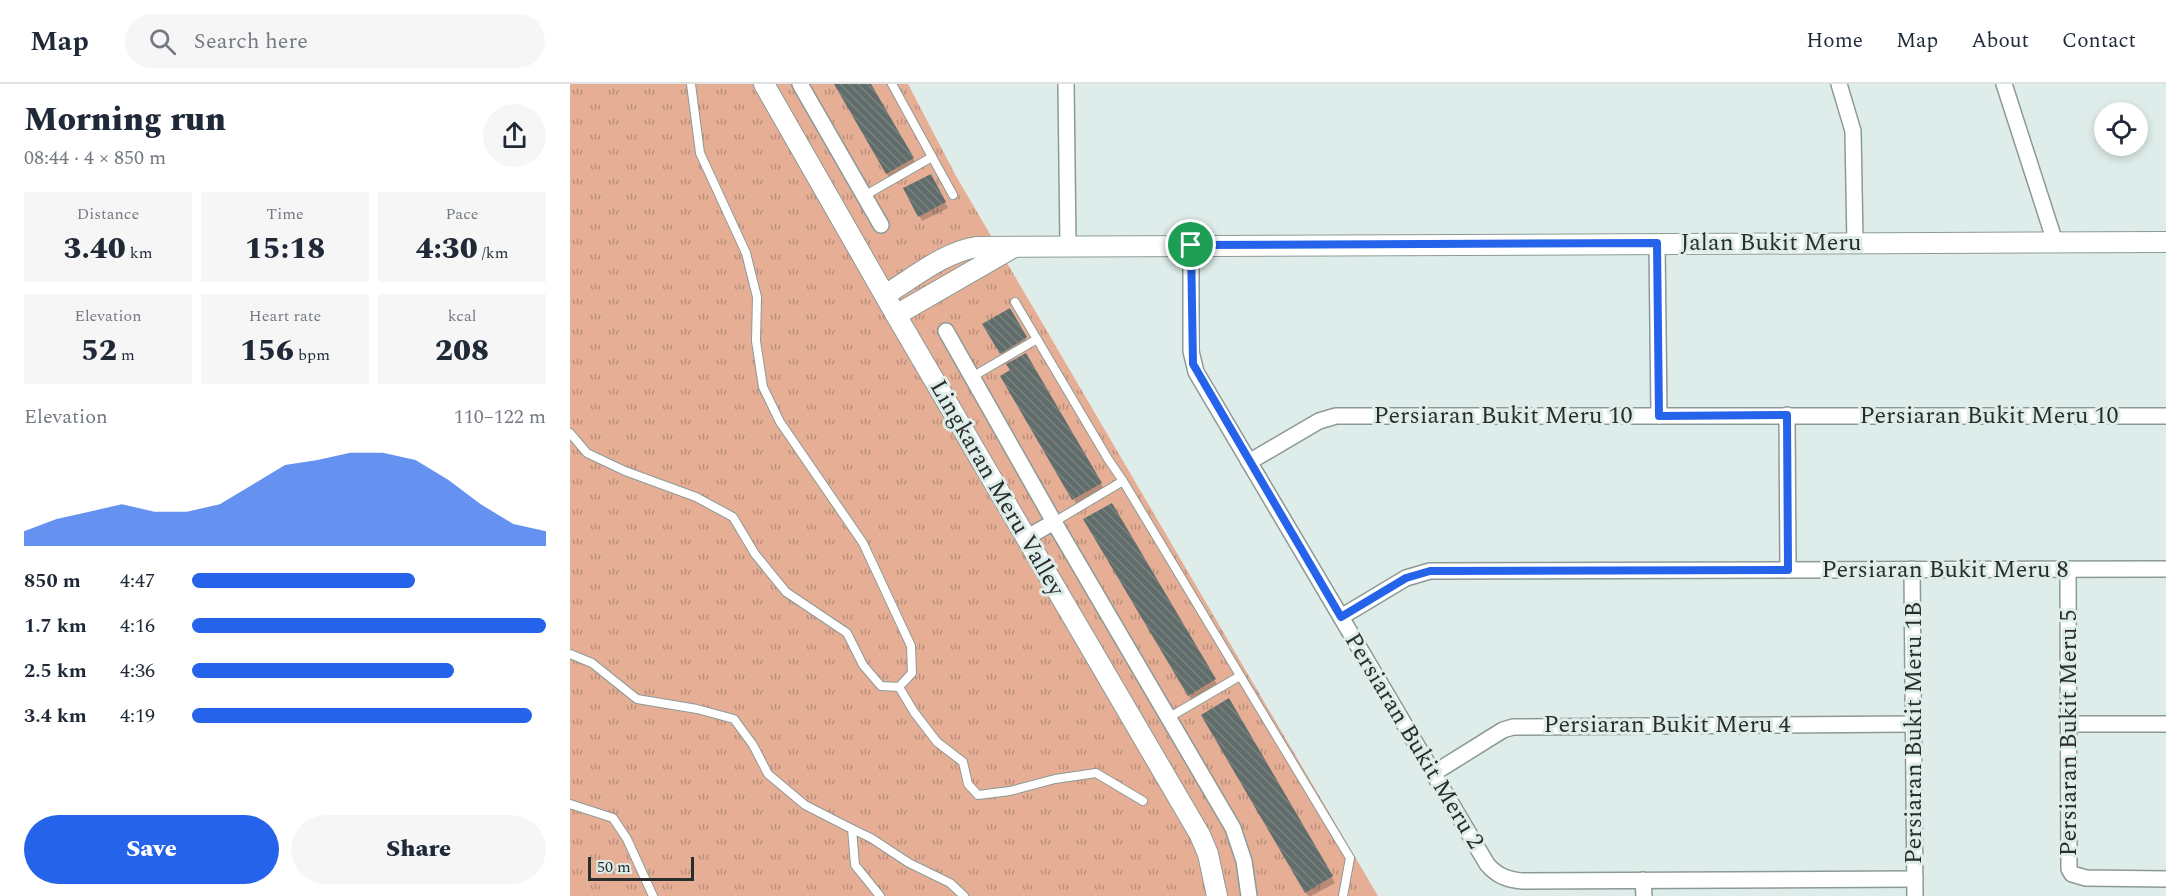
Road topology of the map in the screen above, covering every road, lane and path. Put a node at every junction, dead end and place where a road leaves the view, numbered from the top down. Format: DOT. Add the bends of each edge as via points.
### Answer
graph roads {
  1 [pos="692,84"];
  2 [pos="764,84"];
  3 [pos="800,84"];
  4 [pos="892,84"];
  5 [pos="1066,84"];
  6 [pos="1839,84"];
  7 [pos="2004,84"];
  8 [pos="932,157"];
  9 [pos="953,195"];
  10 [pos="864,196"];
  11 [pos="881,225"];
  12 [pos="2055,242"];
  13 [pos="2166,242"];
  14 [pos="1657,243"];
  15 [pos="1855,243"];
  16 [pos="1068,245"];
  17 [pos="1191,245"];
  18 [pos="1016,246"];
  19 [pos="885,295"];
  20 [pos="1015,302"];
  21 [pos="896,315"];
  22 [pos="946,331"];
  23 [pos="1037,339"];
  24 [pos="972,377"];
  25 [pos="1787,415"];
  26 [pos="1659,416"];
  27 [pos="2166,416"];
  28 [pos="570,433"];
  29 [pos="1249,462"];
  30 [pos="1123,481"];
  31 [pos="1054,522"];
  32 [pos="1026,538"];
  33 [pos="1912,569"];
  34 [pos="2068,569"];
  35 [pos="2166,569"];
  36 [pos="1788,570"];
  37 [pos="1341,617"];
  38 [pos="570,654"];
  39 [pos="1240,676"];
  40 [pos="899,687"];
  41 [pos="1168,718"];
  42 [pos="1913,724"];
  43 [pos="2069,724"];
  44 [pos="2166,724"];
  45 [pos="1434,774"];
  46 [pos="1143,801"];
  47 [pos="570,804"];
  48 [pos="852,829"];
  49 [pos="1915,879"];
  50 [pos="2166,879"];
  51 [pos="1643,888"];
  52 [pos="653,896"];
  53 [pos="880,896"];
  54 [pos="964,896"];
  55 [pos="1217,896"];
  56 [pos="1249,896"];
  57 [pos="1343,896"];
  58 [pos="1915,896"];
  1 -- 40 [label="lane" via="700,153 746,253 757,297 756,341 763,387 780,422 863,543 911,646 912,673"];
  2 -- 19 [label="street, Lingkaran Meru Valley"];
  3 -- 10 [label="street"];
  4 -- 8 [label="lane"];
  5 -- 16 [label="street"];
  6 -- 15 [label="street" via="1853,131"];
  7 -- 12 [label="street"];
  8 -- 9 [label="lane"];
  8 -- 10 [label="lane"];
  10 -- 11 [label="street"];
  12 -- 13 [label="street, Jalan Bukit Meru"];
  12 -- 15 [label="street, Jalan Bukit Meru"];
  14 -- 15 [label="street, Jalan Bukit Meru"];
  14 -- 17 [label="street, Jalan Bukit Meru"];
  14 -- 26 [label="street"];
  16 -- 17 [label="street, Jalan Bukit Meru"];
  16 -- 18 [label="street, Jalan Bukit Meru"];
  17 -- 29 [label="street, Persiaran Bukit Meru 2" via="1193,364"];
  18 -- 19 [label="street, Jalan Bukit Meru" via="964,249"];
  18 -- 21 [label="street"];
  19 -- 21 [label="street, Lingkaran Meru Valley"];
  20 -- 23 [label="lane"];
  21 -- 32 [label="street, Lingkaran Meru Valley"];
  22 -- 24 [label="street"];
  23 -- 24 [label="lane"];
  23 -- 30 [label="lane"];
  24 -- 31 [label="street"];
  25 -- 26 [label="street, Persiaran Bukit Meru 10"];
  25 -- 27 [label="street, Persiaran Bukit Meru 10"];
  25 -- 36 [label="street"];
  26 -- 29 [label="street, Persiaran Bukit Meru 10" via="1336,416 1319,421"];
  28 -- 40 [label="lane" via="587,453 696,497 733,517 755,554 786,592 847,633 863,665 881,686"];
  29 -- 37 [label="street, Persiaran Bukit Meru 2"];
  30 -- 31 [label="lane"];
  30 -- 39 [label="lane"];
  31 -- 32 [label="street"];
  31 -- 41 [label="street"];
  32 -- 55 [label="street, Lingkaran Meru Valley" via="1200,835"];
  33 -- 34 [label="street, Persiaran Bukit Meru 8"];
  33 -- 36 [label="street, Persiaran Bukit Meru 8"];
  33 -- 42 [label="street, Persiaran Bukit Meru 1B"];
  34 -- 35 [label="street, Persiaran Bukit Meru 8"];
  34 -- 43 [label="street, Persiaran Bukit Meru 5"];
  36 -- 37 [label="street, Persiaran Bukit Meru 8" via="1430,571 1406,578"];
  37 -- 45 [label="street, Persiaran Bukit Meru 2"];
  38 -- 48 [label="lane" via="592,663 637,699 734,719 768,774 805,805"];
  39 -- 41 [label="lane"];
  39 -- 57 [label="lane" via="1350,858"];
  40 -- 46 [label="lane" via="937,742 963,762 968,784 978,795 1096,773"];
  41 -- 56 [label="street" via="1233,828"];
  42 -- 45 [label="street, Persiaran Bukit Meru 4" via="1513,727"];
  42 -- 49 [label="street, Persiaran Bukit Meru 1B"];
  43 -- 44 [label="street"];
  43 -- 50 [label="street, Persiaran Bukit Meru 5" via="2072,874 2086,878"];
  45 -- 51 [label="street, Persiaran Bukit Meru 2" via="1487,864 1503,877"];
  47 -- 52 [label="lane" via="613,818"];
  48 -- 53 [label="lane" via="855,865"];
  48 -- 54 [label="lane" via="950,883"];
  49 -- 51 [label="street, Persiaran Bukit Meru 2"];
  49 -- 58 [label="street, Persiaran Bukit Meru 1B"];
}
